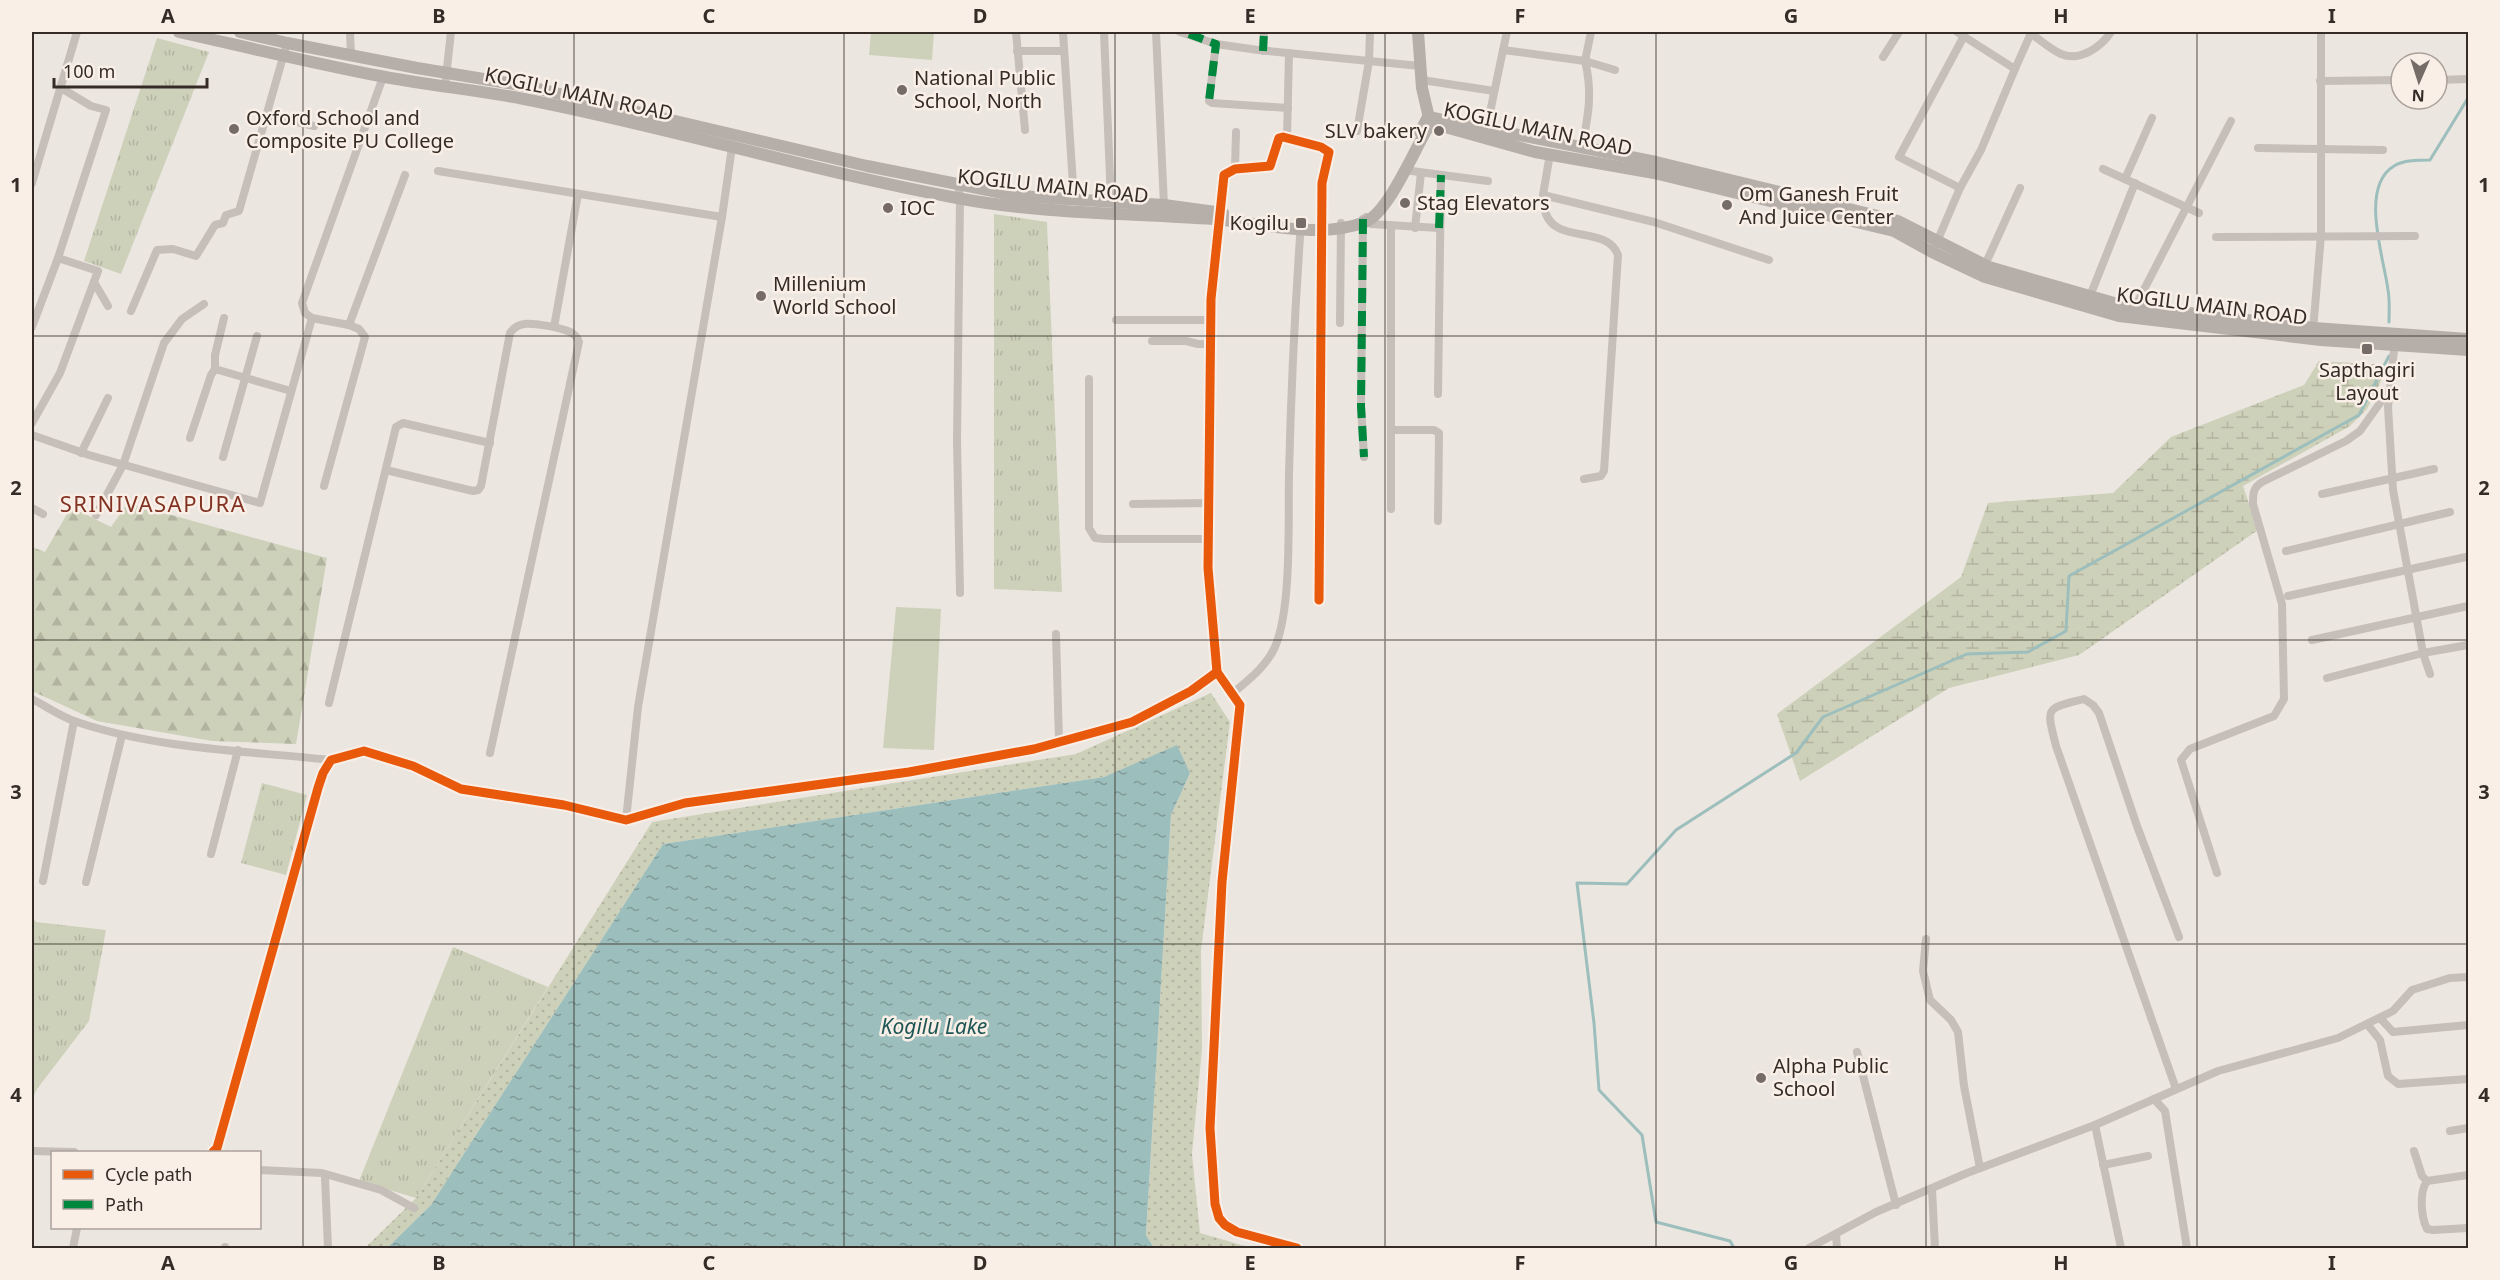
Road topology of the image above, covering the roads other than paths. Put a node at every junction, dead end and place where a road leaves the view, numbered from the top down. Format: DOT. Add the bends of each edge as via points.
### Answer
graph roads {
  1 [pos="77,32"];
  2 [pos="179,32"];
  3 [pos="240,32"];
  4 [pos="350,32"];
  5 [pos="451,32"];
  6 [pos="1016,32"];
  7 [pos="1063,32"];
  8 [pos="1104,32"];
  9 [pos="1156,32"];
  10 [pos="1186,32"];
  11 [pos="1264,32"];
  12 [pos="1370,32"];
  13 [pos="1418,32"];
  14 [pos="1507,32"];
  15 [pos="1591,32"];
  16 [pos="1899,32"];
  17 [pos="2030,32"];
  18 [pos="2110,32"];
  19 [pos="2320,32"];
  20 [pos="1961,34"];
  21 [pos="287,43"];
  22 [pos="1216,44"];
  23 [pos="1503,50"];
  24 [pos="1017,51"];
  25 [pos="1064,51"];
  26 [pos="1263,51"];
  27 [pos="1289,53"];
  28 [pos="351,56"];
  29 [pos="284,57"];
  30 [pos="1883,57"];
  31 [pos="1369,61"];
  32 [pos="1585,61"];
  33 [pos="1420,66"];
  34 [pos="2015,69"];
  35 [pos="1615,70"];
  36 [pos="447,73"];
  37 [pos="383,77"];
  38 [pos="2469,79"];
  39 [pos="1422,80"];
  40 [pos="2389,80"];
  41 [pos="2449,80"];
  42 [pos="2320,81"];
  43 [pos="445,86"];
  44 [pos="61,88"];
  45 [pos="1494,91"];
  46 [pos="1287,108"];
  47 [pos="267,115"];
  48 [pos="2152,118"];
  49 [pos="1429,121"];
  50 [pos="2231,121"];
  51 [pos="314,126"];
  52 [pos="1487,128"];
  53 [pos="1025,130"];
  54 [pos="1357,131"];
  55 [pos="1236,132"];
  56 [pos="1287,138"];
  57 [pos="1520,141"];
  58 [pos="732,147"];
  59 [pos="1582,147"];
  60 [pos="2258,148"];
  61 [pos="2320,149"];
  62 [pos="2383,150"];
  63 [pos="1550,154"];
  64 [pos="1235,169"];
  65 [pos="2103,169"];
  66 [pos="1404,170"];
  67 [pos="438,171"];
  68 [pos="1422,173"];
  69 [pos="405,175"];
  70 [pos="1441,175"];
  71 [pos="2125,179"];
  72 [pos="1488,181"];
  73 [pos="32,183"];
  74 [pos="958,183"];
  75 [pos="2135,183"];
  76 [pos="1960,188"];
  77 [pos="2020,188"];
  78 [pos="579,194"];
  79 [pos="1543,195"];
  80 [pos="960,199"];
  81 [pos="1074,200"];
  82 [pos="1111,202"];
  83 [pos="1164,205"];
  84 [pos="2187,207"];
  85 [pos="2199,213"];
  86 [pos="1220,216"];
  87 [pos="722,217"];
  88 [pos="1365,220"];
  89 [pos="1341,225"];
  90 [pos="1391,225"];
  91 [pos="1301,226"];
  92 [pos="1322,226"];
  93 [pos="1415,228"];
  94 [pos="1439,228"];
  95 [pos="2321,235"];
  96 [pos="2415,236"];
  97 [pos="2216,237"];
  98 [pos="1935,247"];
  99 [pos="58,258"];
  100 [pos="1768,260"];
  101 [pos="1985,265"];
  102 [pos="94,282"];
  103 [pos="2090,296"];
  104 [pos="204,304"];
  105 [pos="108,306"];
  106 [pos="2135,307"];
  107 [pos="131,311"];
  108 [pos="224,318"];
  109 [pos="312,318"];
  110 [pos="1116,320"];
  111 [pos="1211,320"];
  112 [pos="1340,323"];
  113 [pos="349,325"];
  114 [pos="32,327"];
  115 [pos="554,327"];
  116 [pos="2312,333"];
  117 [pos="257,336"];
  118 [pos="2395,339"];
  119 [pos="2469,339"];
  120 [pos="1152,341"];
  121 [pos="1211,344"];
  122 [pos="2469,350"];
  123 [pos="215,369"];
  124 [pos="245,378"];
  125 [pos="1089,380"];
  126 [pos="2390,388"];
  127 [pos="291,391"];
  128 [pos="1438,394"];
  129 [pos="108,398"];
  130 [pos="32,423"];
  131 [pos="1392,430"];
  132 [pos="32,435"];
  133 [pos="190,438"];
  134 [pos="490,443"];
  135 [pos="81,453"];
  136 [pos="223,457"];
  137 [pos="1364,457"];
  138 [pos="123,465"];
  139 [pos="2434,469"];
  140 [pos="386,470"];
  141 [pos="1584,479"];
  142 [pos="2392,480"];
  143 [pos="324,486"];
  144 [pos="2322,494"];
  145 [pos="1209,503"];
  146 [pos="1133,504"];
  147 [pos="32,508"];
  148 [pos="1391,509"];
  149 [pos="2450,512"];
  150 [pos="43,514"];
  151 [pos="96,515"];
  152 [pos="1438,520"];
  153 [pos="2399,524"];
  154 [pos="1209,539"];
  155 [pos="2286,551"];
  156 [pos="2466,558"];
  157 [pos="2407,570"];
  158 [pos="960,592"];
  159 [pos="2288,596"];
  160 [pos="1319,600"];
  161 [pos="2469,606"];
  162 [pos="2416,618"];
  163 [pos="1056,634"];
  164 [pos="2312,640"];
  165 [pos="2469,645"];
  166 [pos="2423,653"];
  167 [pos="1217,672"];
  168 [pos="2430,674"];
  169 [pos="2327,678"];
  170 [pos="1232,694"];
  171 [pos="32,699"];
  172 [pos="329,703"];
  173 [pos="74,721"];
  174 [pos="122,735"];
  175 [pos="1059,742"];
  176 [pos="238,750"];
  177 [pos="490,753"];
  178 [pos="331,760"];
  179 [pos="627,820"];
  180 [pos="212,854"];
  181 [pos="2217,873"];
  182 [pos="43,881"];
  183 [pos="86,882"];
  184 [pos="2179,937"];
  185 [pos="1926,939"];
  186 [pos="2469,977"];
  187 [pos="2380,1018"];
  188 [pos="2367,1024"];
  189 [pos="2469,1025"];
  190 [pos="1857,1052"];
  191 [pos="2469,1079"];
  192 [pos="2176,1089"];
  193 [pos="2154,1099"];
  194 [pos="2095,1125"];
  195 [pos="2469,1128"];
  196 [pos="2450,1131"];
  197 [pos="214,1151"];
  198 [pos="2414,1151"];
  199 [pos="32,1152"];
  200 [pos="51,1152"];
  201 [pos="2148,1156"];
  202 [pos="2103,1165"];
  203 [pos="1980,1168"];
  204 [pos="261,1170"];
  205 [pos="2469,1175"];
  206 [pos="325,1178"];
  207 [pos="2427,1181"];
  208 [pos="1932,1189"];
  209 [pos="1896,1205"];
  210 [pos="414,1208"];
  211 [pos="2469,1228"];
  212 [pos="77,1229"];
  213 [pos="1836,1234"];
  214 [pos="73,1248"];
  215 [pos="328,1248"];
  216 [pos="1297,1248"];
  217 [pos="1809,1248"];
  218 [pos="1837,1248"];
  219 [pos="1935,1248"];
  220 [pos="2121,1248"];
  221 [pos="2187,1248"];
  1 -- 44 [label="street"];
  2 -- 29 [label="main road, KOGILU MAIN ROAD"];
  3 -- 21 [label="main road, KOGILU MAIN ROAD"];
  4 -- 28 [label="street"];
  5 -- 36 [label="street"];
  6 -- 24 [label="street"];
  7 -- 25 [label="street"];
  8 -- 82 [label="street"];
  9 -- 83 [label="street"];
  10 -- 22 [label="street"];
  11 -- 26 [label="street"];
  12 -- 31 [label="street"];
  13 -- 33 [label="main road"];
  14 -- 23 [label="street"];
  15 -- 32 [label="street"];
  16 -- 30 [label="street"];
  17 -- 18 [label="street" via="2063,55 2088,53 2104,42"];
  17 -- 34 [label="street"];
  19 -- 42 [label="street"];
  20 -- 34 [label="street"];
  20 -- 76 [label="street" via="1899,157"];
  21 -- 28 [label="main road, KOGILU MAIN ROAD"];
  21 -- 29 [label="street"];
  22 -- 26 [label="street"];
  22 -- 46 [label="street" via="1209,101"];
  23 -- 32 [label="street"];
  23 -- 45 [label="street"];
  24 -- 25 [label="street"];
  24 -- 53 [label="street"];
  25 -- 81 [label="street"];
  26 -- 27 [label="street"];
  27 -- 31 [label="street"];
  27 -- 46 [label="street"];
  28 -- 36 [label="main road, KOGILU MAIN ROAD"];
  29 -- 37 [label="main road, KOGILU MAIN ROAD"];
  29 -- 47 [label="street"];
  31 -- 33 [label="street"];
  31 -- 54 [label="street"];
  32 -- 35 [label="street"];
  32 -- 59 [label="street" via="1590,100"];
  33 -- 39 [label="main road"];
  34 -- 76 [label="street" via="1981,150"];
  36 -- 43 [label="street"];
  36 -- 74 [label="main road, KOGILU MAIN ROAD" via="526,86 867,166"];
  37 -- 43 [label="main road, KOGILU MAIN ROAD"];
  37 -- 109 [label="street" via="302,303 305,313"];
  38 -- 41 [label="street"];
  39 -- 45 [label="street"];
  39 -- 49 [label="main road"];
  40 -- 42 [label="street"];
  42 -- 61 [label="street"];
  43 -- 58 [label="main road, KOGILU MAIN ROAD" via="524,99"];
  44 -- 73 [label="street"];
  44 -- 99 [label="street" via="106,110"];
  45 -- 52 [label="street"];
  46 -- 56 [label="street"];
  47 -- 51 [label="street"];
  47 -- 107 [label="street" via="239,211 226,215 223,223 215,225 196,256 173,249 157,250"];
  48 -- 71 [label="street"];
  49 -- 52 [label="main road, KOGILU MAIN ROAD"];
  49 -- 57 [label="main road, KOGILU MAIN ROAD"];
  49 -- 66 [label="main road, KOGILU MAIN ROAD"];
  49 -- 88 [label="main road, KOGILU MAIN ROAD" via="1385,196"];
  50 -- 84 [label="street"];
  52 -- 57 [label="main road, KOGILU MAIN ROAD"];
  55 -- 64 [label="street"];
  56 -- 64 [label="street" via="1280,138 1270,166"];
  56 -- 92 [label="street" via="1329,152 1323,183"];
  57 -- 59 [label="main road, KOGILU MAIN ROAD"];
  57 -- 63 [label="main road, KOGILU MAIN ROAD"];
  58 -- 80 [label="main road, KOGILU MAIN ROAD"];
  58 -- 87 [label="street"];
  59 -- 98 [label="main road, KOGILU MAIN ROAD" via="1898,221"];
  60 -- 61 [label="street"];
  61 -- 62 [label="street"];
  61 -- 95 [label="street"];
  63 -- 79 [label="street"];
  63 -- 98 [label="main road, KOGILU MAIN ROAD" via="1654,173 1894,231"];
  64 -- 86 [label="street" via="1224,175"];
  65 -- 71 [label="street"];
  66 -- 68 [label="street"];
  66 -- 88 [label="main road, KOGILU MAIN ROAD" via="1383,207"];
  67 -- 78 [label="street"];
  68 -- 70 [label="street"];
  68 -- 93 [label="street"];
  69 -- 113 [label="street"];
  70 -- 72 [label="street"];
  70 -- 94 [label="street"];
  71 -- 75 [label="street"];
  74 -- 80 [label="street"];
  74 -- 81 [label="main road, KOGILU MAIN ROAD" via="1018,196"];
  75 -- 84 [label="street"];
  75 -- 103 [label="street"];
  76 -- 98 [label="street"];
  77 -- 101 [label="street"];
  78 -- 87 [label="street"];
  78 -- 115 [label="street"];
  79 -- 100 [label="street" via="1654,222"];
  79 -- 141 [label="street" via="1546,215 1552,223 1564,230 1606,240 1618,255 1604,471 1601,476"];
  80 -- 86 [label="main road, KOGILU MAIN ROAD" via="1073,212"];
  80 -- 158 [label="street"];
  81 -- 82 [label="main road, KOGILU MAIN ROAD"];
  82 -- 83 [label="main road, KOGILU MAIN ROAD"];
  83 -- 86 [label="main road, KOGILU MAIN ROAD"];
  84 -- 85 [label="street"];
  84 -- 106 [label="street"];
  86 -- 91 [label="main road, KOGILU MAIN ROAD"];
  86 -- 111 [label="street"];
  87 -- 179 [label="street" via="638,706"];
  88 -- 89 [label="main road, KOGILU MAIN ROAD"];
  88 -- 90 [label="street"];
  88 -- 137 [label="street" via="1361,406"];
  89 -- 92 [label="main road, KOGILU MAIN ROAD"];
  89 -- 112 [label="street"];
  90 -- 93 [label="street"];
  90 -- 131 [label="street"];
  91 -- 92 [label="main road, KOGILU MAIN ROAD"];
  91 -- 170 [label="street" via="1294,315 1288,545 1281,624 1267,661"];
  92 -- 160 [label="street"];
  93 -- 94 [label="street"];
  94 -- 128 [label="street"];
  95 -- 96 [label="street"];
  95 -- 97 [label="street"];
  95 -- 116 [label="street"];
  98 -- 101 [label="main road, KOGILU MAIN ROAD"];
  98 -- 116 [label="main road, KOGILU MAIN ROAD" via="1985,277 2119,316"];
  99 -- 102 [label="street" via="98,271"];
  99 -- 114 [label="street"];
  101 -- 103 [label="main road, KOGILU MAIN ROAD"];
  102 -- 105 [label="street"];
  102 -- 130 [label="street" via="60,373"];
  103 -- 106 [label="main road, KOGILU MAIN ROAD"];
  104 -- 138 [label="street" via="182,319 164,343"];
  106 -- 116 [label="main road, KOGILU MAIN ROAD"];
  108 -- 123 [label="street"];
  109 -- 113 [label="street"];
  109 -- 127 [label="street"];
  110 -- 111 [label="street"];
  111 -- 121 [label="street"];
  113 -- 143 [label="street" via="359,329 364,337"];
  115 -- 134 [label="street" via="524,323 510,333"];
  115 -- 177 [label="street" via="572,332 579,342"];
  116 -- 118 [label="main road, KOGILU MAIN ROAD"];
  117 -- 124 [label="street"];
  118 -- 119 [label="main road, KOGILU MAIN ROAD"];
  118 -- 122 [label="main road, KOGILU MAIN ROAD"];
  118 -- 126 [label="street"];
  120 -- 121 [label="street"];
  121 -- 145 [label="street"];
  123 -- 124 [label="street"];
  123 -- 133 [label="street"];
  124 -- 127 [label="street"];
  124 -- 136 [label="street"];
  125 -- 154 [label="street" via="1092,535 1105,539"];
  126 -- 142 [label="street"];
  126 -- 181 [label="street" via="2360,431 2262,482 2253,493 2282,604 2284,699 2274,716 2190,749 2181,760"];
  127 -- 138 [label="street" via="260,503"];
  129 -- 135 [label="street"];
  131 -- 148 [label="street"];
  131 -- 152 [label="street" via="1439,433"];
  132 -- 135 [label="street"];
  134 -- 140 [label="street" via="403,423 396,427"];
  134 -- 140 [label="street" via="478,490"];
  135 -- 138 [label="street"];
  138 -- 151 [label="street"];
  139 -- 142 [label="street"];
  140 -- 172 [label="street"];
  142 -- 144 [label="street"];
  142 -- 153 [label="street"];
  145 -- 146 [label="street"];
  145 -- 154 [label="street"];
  147 -- 150 [label="street"];
  149 -- 153 [label="street"];
  153 -- 155 [label="street"];
  153 -- 157 [label="street"];
  154 -- 167 [label="street"];
  156 -- 157 [label="street"];
  157 -- 159 [label="street"];
  157 -- 162 [label="street"];
  161 -- 162 [label="street"];
  162 -- 164 [label="street"];
  162 -- 166 [label="street"];
  163 -- 175 [label="street"];
  165 -- 166 [label="street"];
  166 -- 168 [label="street"];
  166 -- 169 [label="street"];
  167 -- 170 [label="street"];
  167 -- 175 [label="street" via="1191,691 1132,722"];
  170 -- 216 [label="street" via="1240,705 1221,882 1210,1128 1215,1204 1219,1218 1237,1232"];
  171 -- 173 [label="street"];
  173 -- 174 [label="street"];
  173 -- 182 [label="street"];
  174 -- 176 [label="street"];
  174 -- 183 [label="street"];
  175 -- 179 [label="street" via="909,772 685,803"];
  176 -- 178 [label="street"];
  176 -- 180 [label="street"];
  178 -- 179 [label="street" via="364,751 413,766 461,789"];
  178 -- 197 [label="street" via="318,788"];
  184 -- 192 [label="street" via="2099,713 2084,699 2054,707 2050,717 2056,746"];
  185 -- 203 [label="street" via="1923,971 1930,1000 1958,1032"];
  186 -- 187 [label="street" via="2450,978 2412,990 2393,1011"];
  187 -- 188 [label="street"];
  187 -- 189 [label="street" via="2393,1032"];
  188 -- 191 [label="street" via="2380,1040 2388,1076 2398,1084"];
  188 -- 192 [label="street" via="2338,1038 2218,1071"];
  190 -- 209 [label="street"];
  192 -- 193 [label="street"];
  193 -- 194 [label="street"];
  193 -- 221 [label="street" via="2164,1111"];
  194 -- 202 [label="street"];
  194 -- 203 [label="street"];
  195 -- 196 [label="street"];
  198 -- 207 [label="street"];
  199 -- 200 [label="street"];
  201 -- 202 [label="street"];
  202 -- 220 [label="street"];
  203 -- 208 [label="street"];
  204 -- 210 [label="street" via="322,1173 381,1190"];
  205 -- 207 [label="street"];
  206 -- 215 [label="street"];
  207 -- 211 [label="street" via="2423,1191 2427,1228"];
  208 -- 209 [label="street"];
  208 -- 219 [label="street"];
  209 -- 213 [label="street"];
  212 -- 214 [label="street"];
  213 -- 217 [label="street"];
  213 -- 218 [label="street"];
}
